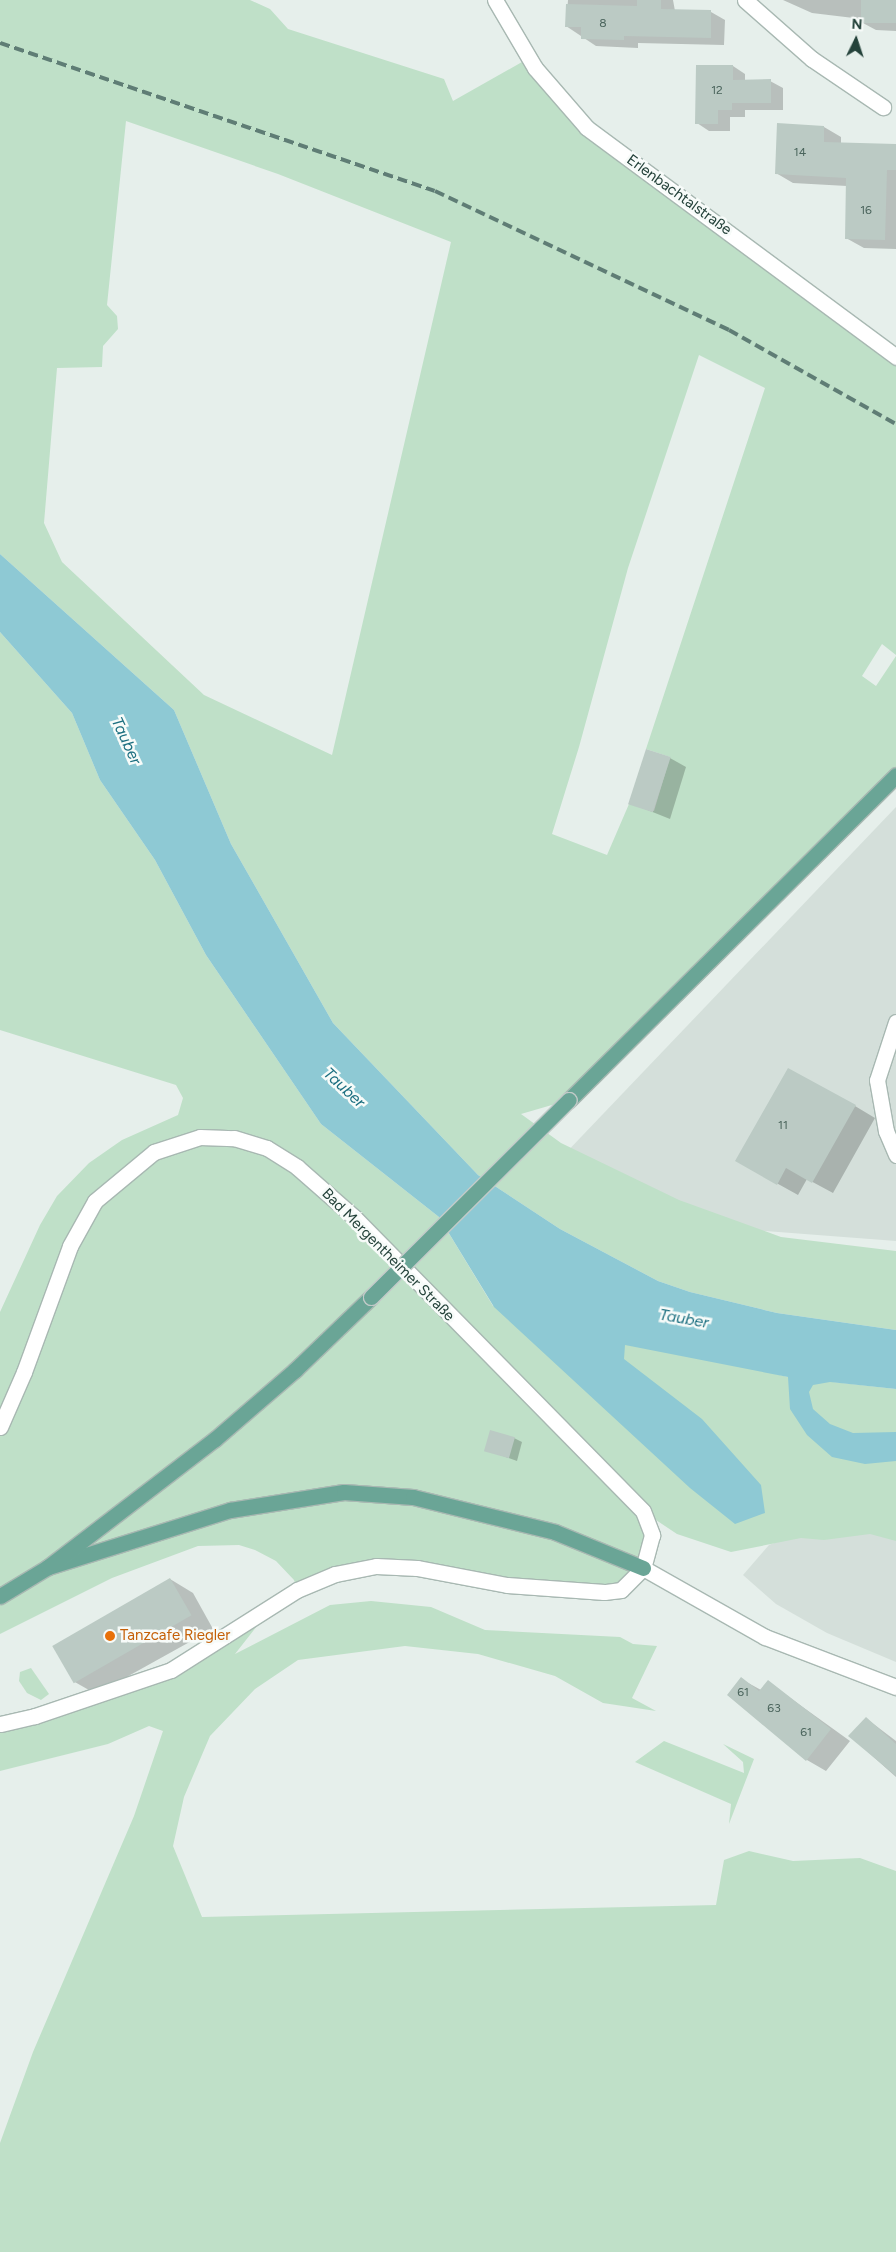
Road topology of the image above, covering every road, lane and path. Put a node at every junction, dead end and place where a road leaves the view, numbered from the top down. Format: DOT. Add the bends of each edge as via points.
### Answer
graph roads {
  1 [pos="495,0"];
  2 [pos="744,0"];
  3 [pos="883,106"];
  4 [pos="896,357"];
  5 [pos="896,775"];
  6 [pos="896,1022"];
  7 [pos="896,1155"];
  8 [pos="0,1427"];
  9 [pos="48,1567"];
  10 [pos="643,1568"];
  11 [pos="0,1596"];
  12 [pos="896,1687"];
  13 [pos="0,1724"];
  1 -- 4 [label="street, Erlenbachtalstraße" via="535,68 587,128"];
  2 -- 3 [label="street" via="812,59"];
  5 -- 9 [label="main road, bridge" via="371,1297 215,1439"];
  6 -- 7 [label="street" via="878,1080 886,1131"];
  8 -- 10 [label="street, Bad Mergentheimer Straße" via="24,1372 70,1246 95,1201 154,1152 200,1137 234,1138 267,1148 297,1167 354,1217 643,1511 652,1535"];
  9 -- 10 [label="main road" via="230,1510 344,1492 413,1497 554,1532"];
  9 -- 11 [label="main road"];
  10 -- 12 [label="street" via="765,1638"];
  10 -- 13 [label="street, Bad Mergentheimer Straße" via="621,1590 604,1592 507,1585 417,1568 376,1566 336,1574 297,1590 171,1670 35,1716"];
}
